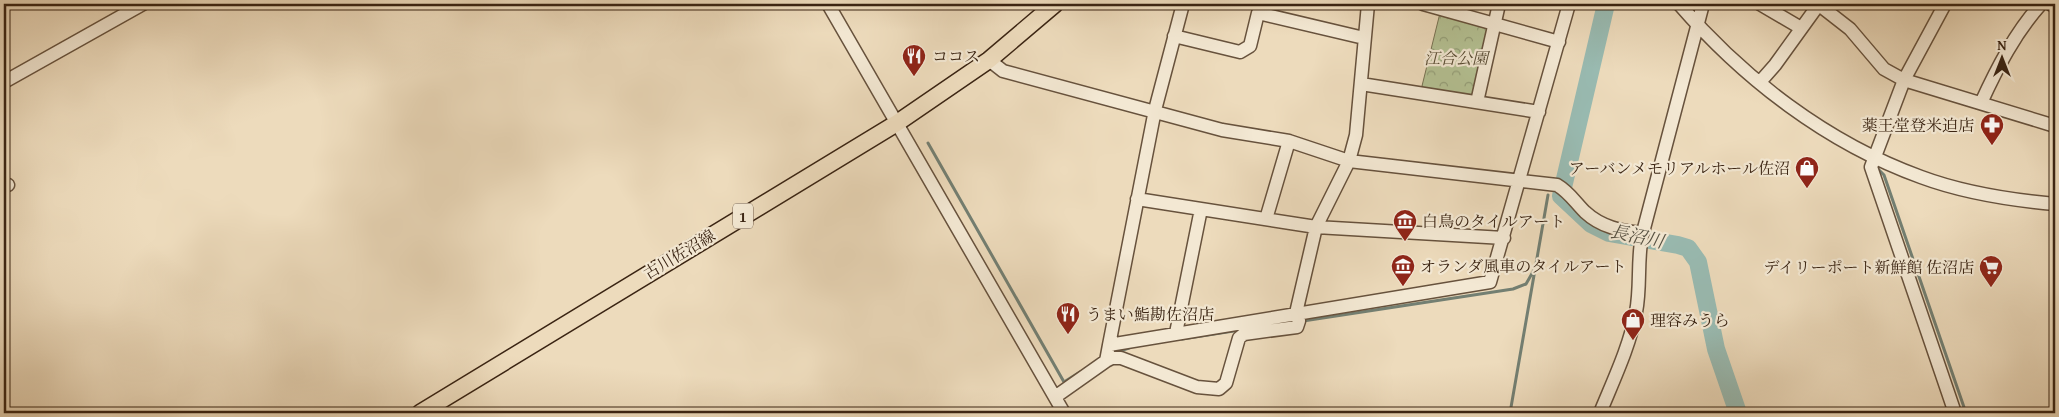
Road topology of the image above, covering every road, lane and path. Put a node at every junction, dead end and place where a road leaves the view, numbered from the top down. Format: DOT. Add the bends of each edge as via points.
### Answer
graph roads {
  1 [pos="143,4"];
  2 [pos="828,4"];
  3 [pos="1048,4"];
  4 [pos="1055,4"];
  5 [pos="1182,4"];
  6 [pos="1368,4"];
  7 [pos="1423,4"];
  8 [pos="1499,4"];
  9 [pos="1569,4"];
  10 [pos="1679,4"];
  11 [pos="1703,4"];
  12 [pos="1760,4"];
  13 [pos="1818,4"];
  14 [pos="1945,4"];
  15 [pos="2041,4"];
  16 [pos="2050,4"];
  17 [pos="2055,6"];
  18 [pos="1495,24"];
  19 [pos="1698,25"];
  20 [pos="1801,28"];
  21 [pos="1026,30"];
  22 [pos="1174,36"];
  23 [pos="1364,38"];
  24 [pos="1559,42"];
  25 [pos="989,60"];
  26 [pos="1904,80"];
  27 [pos="4,82"];
  28 [pos="1760,82"];
  29 [pos="1361,84"];
  30 [pos="1477,102"];
  31 [pos="1981,104"];
  32 [pos="1154,110"];
  33 [pos="1539,112"];
  34 [pos="897,123"];
  35 [pos="2055,126"];
  36 [pos="1289,141"];
  37 [pos="1875,156"];
  38 [pos="1349,161"];
  39 [pos="1520,180"];
  40 [pos="1137,199"];
  41 [pos="2055,204"];
  42 [pos="1201,209"];
  43 [pos="1266,219"];
  44 [pos="1316,227"];
  45 [pos="1642,237"];
  46 [pos="1504,238"];
  47 [pos="1298,317"];
  48 [pos="1176,333"];
  49 [pos="1107,354"];
  50 [pos="1055,397"];
  51 [pos="420,413"];
  52 [pos="1064,413"];
  53 [pos="1600,413"];
  54 [pos="1955,413"];
  1 -- 27 [label="street"];
  2 -- 34 [label="street"];
  3 -- 21 [label="street"];
  4 -- 21 [label="main road, 古川佐沼線 / 1"];
  5 -- 22 [label="street"];
  6 -- 23 [label="street"];
  7 -- 18 [label="street"];
  8 -- 18 [label="street"];
  9 -- 24 [label="street"];
  10 -- 19 [label="street"];
  11 -- 19 [label="street"];
  12 -- 20 [label="street"];
  13 -- 20 [label="street"];
  13 -- 26 [label="street" via="1850,29 1884,69"];
  14 -- 26 [label="street"];
  15 -- 31 [label="street" via="2019,31"];
  16 -- 17 [label="street"];
  18 -- 24 [label="street"];
  18 -- 30 [label="street"];
  19 -- 28 [label="street"];
  19 -- 45 [label="street"];
  20 -- 28 [label="street"];
  21 -- 25 [label="main road, 古川佐沼線 / 1"];
  22 -- 23 [label="street" via="1240,52 1250,46 1258,13"];
  22 -- 32 [label="street"];
  23 -- 29 [label="street"];
  24 -- 33 [label="street"];
  25 -- 32 [label="street" via="1002,71"];
  25 -- 34 [label="main road, 古川佐沼線 / 1"];
  26 -- 31 [label="street"];
  26 -- 37 [label="street"];
  28 -- 37 [label="street" via="1812,124"];
  29 -- 30 [label="street"];
  29 -- 38 [label="street" via="1360,112"];
  30 -- 33 [label="street"];
  31 -- 35 [label="street"];
  32 -- 36 [label="street" via="1222,130"];
  32 -- 40 [label="street"];
  33 -- 39 [label="street"];
  34 -- 50 [label="street"];
  34 -- 51 [label="main road, 古川佐沼線 / 1"];
  36 -- 38 [label="street"];
  36 -- 43 [label="street"];
  37 -- 41 [label="street" via="1920,177 1954,188"];
  37 -- 54 [label="street" via="1871,167"];
  38 -- 39 [label="street"];
  38 -- 44 [label="street"];
  39 -- 45 [label="street" via="1561,188 1592,217 1608,227"];
  39 -- 46 [label="street"];
  40 -- 42 [label="street"];
  40 -- 49 [label="street"];
  42 -- 43 [label="street"];
  42 -- 48 [label="street"];
  43 -- 44 [label="street"];
  44 -- 46 [label="street"];
  44 -- 47 [label="street"];
  45 -- 53 [label="street" via="1634,322"];
  46 -- 47 [label="street" via="1493,275 1486,284"];
  47 -- 48 [label="street"];
  47 -- 49 [label="street" via="1297,326 1244,334 1239,338 1226,383 1219,389 1197,387"];
  48 -- 49 [label="street"];
  49 -- 50 [label="street"];
  50 -- 52 [label="street"];
}
